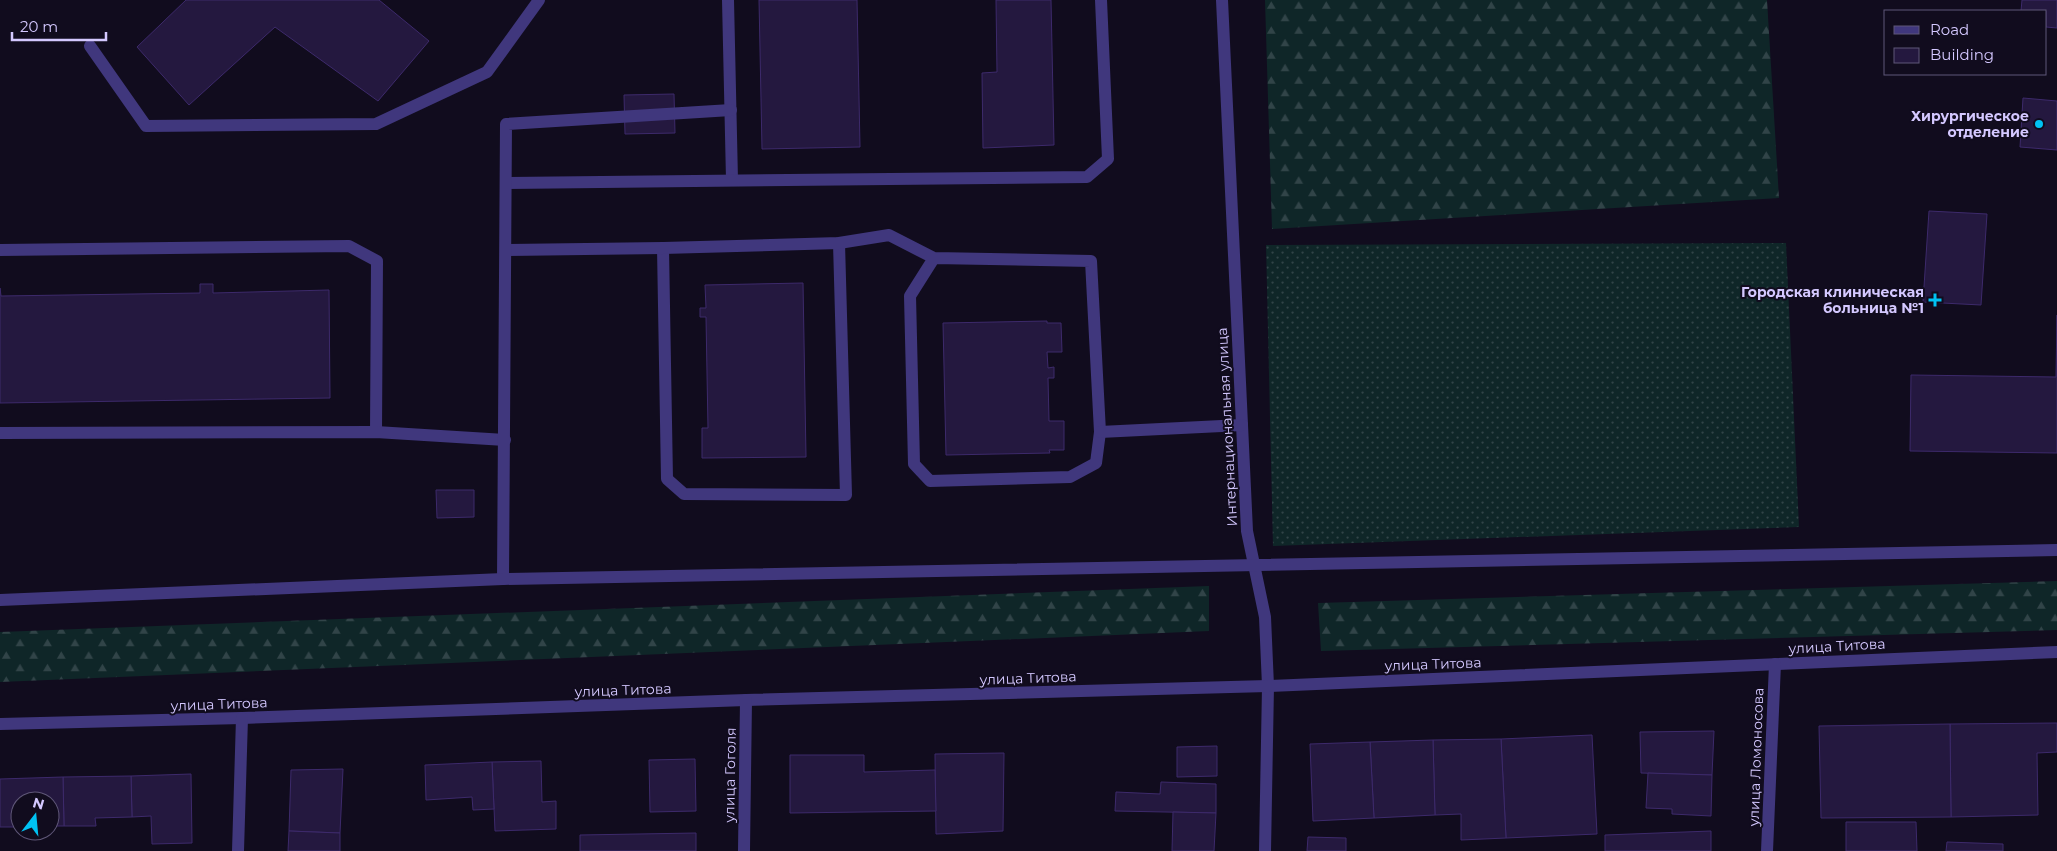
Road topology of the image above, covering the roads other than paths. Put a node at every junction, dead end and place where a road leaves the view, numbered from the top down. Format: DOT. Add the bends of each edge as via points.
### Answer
graph roads {
  1 [pos="539,0"];
  2 [pos="728,0"];
  3 [pos="1101,0"];
  4 [pos="1222,0"];
  5 [pos="90,46"];
  6 [pos="732,110"];
  7 [pos="732,180"];
  8 [pos="506,183"];
  9 [pos="839,243"];
  10 [pos="663,248"];
  11 [pos="0,250"];
  12 [pos="506,250"];
  13 [pos="934,258"];
  14 [pos="1242,425"];
  15 [pos="376,432"];
  16 [pos="1100,432"];
  17 [pos="0,433"];
  18 [pos="505,440"];
  19 [pos="2057,550"];
  20 [pos="1254,566"];
  21 [pos="503,578"];
  22 [pos="0,600"];
  23 [pos="2057,652"];
  24 [pos="1775,664"];
  25 [pos="1268,686"];
  26 [pos="746,700"];
  27 [pos="242,718"];
  28 [pos="0,724"];
  29 [pos="238,851"];
  30 [pos="744,851"];
  31 [pos="1265,851"];
  32 [pos="1767,851"];
  1 -- 5 [label="street" via="487,72 376,124 146,126"];
  2 -- 6 [label="street"];
  3 -- 7 [label="street" via="1108,159 1087,177"];
  4 -- 14 [label="street, Интернациональная улица"];
  6 -- 7 [label="street"];
  6 -- 8 [label="street" via="506,124"];
  7 -- 8 [label="street"];
  8 -- 12 [label="street"];
  9 -- 10 [label="street"];
  9 -- 10 [label="street" via="846,495 684,494 667,479"];
  9 -- 13 [label="street" via="889,235"];
  10 -- 12 [label="street"];
  11 -- 15 [label="street" via="349,246 377,261"];
  12 -- 18 [label="street"];
  13 -- 16 [label="street" via="1091,261"];
  13 -- 16 [label="street" via="910,296 914,464 930,481 1070,477 1096,462"];
  14 -- 16 [label="street"];
  14 -- 20 [label="street, Интернациональная улица" via="1247,531"];
  15 -- 17 [label="street"];
  15 -- 18 [label="street"];
  18 -- 21 [label="street"];
  19 -- 20 [label="street"];
  20 -- 21 [label="street"];
  20 -- 25 [label="street, Интернациональная улица" via="1265,616"];
  21 -- 22 [label="street"];
  23 -- 24 [label="street, улица Титова"];
  24 -- 25 [label="street, улица Титова"];
  24 -- 32 [label="street, улица Ломоносова"];
  25 -- 26 [label="street, улица Титова"];
  25 -- 31 [label="street, Интернациональная улица"];
  26 -- 27 [label="street, улица Титова"];
  26 -- 30 [label="street, улица Гоголя"];
  27 -- 28 [label="street, улица Титова"];
  27 -- 29 [label="street"];
}
